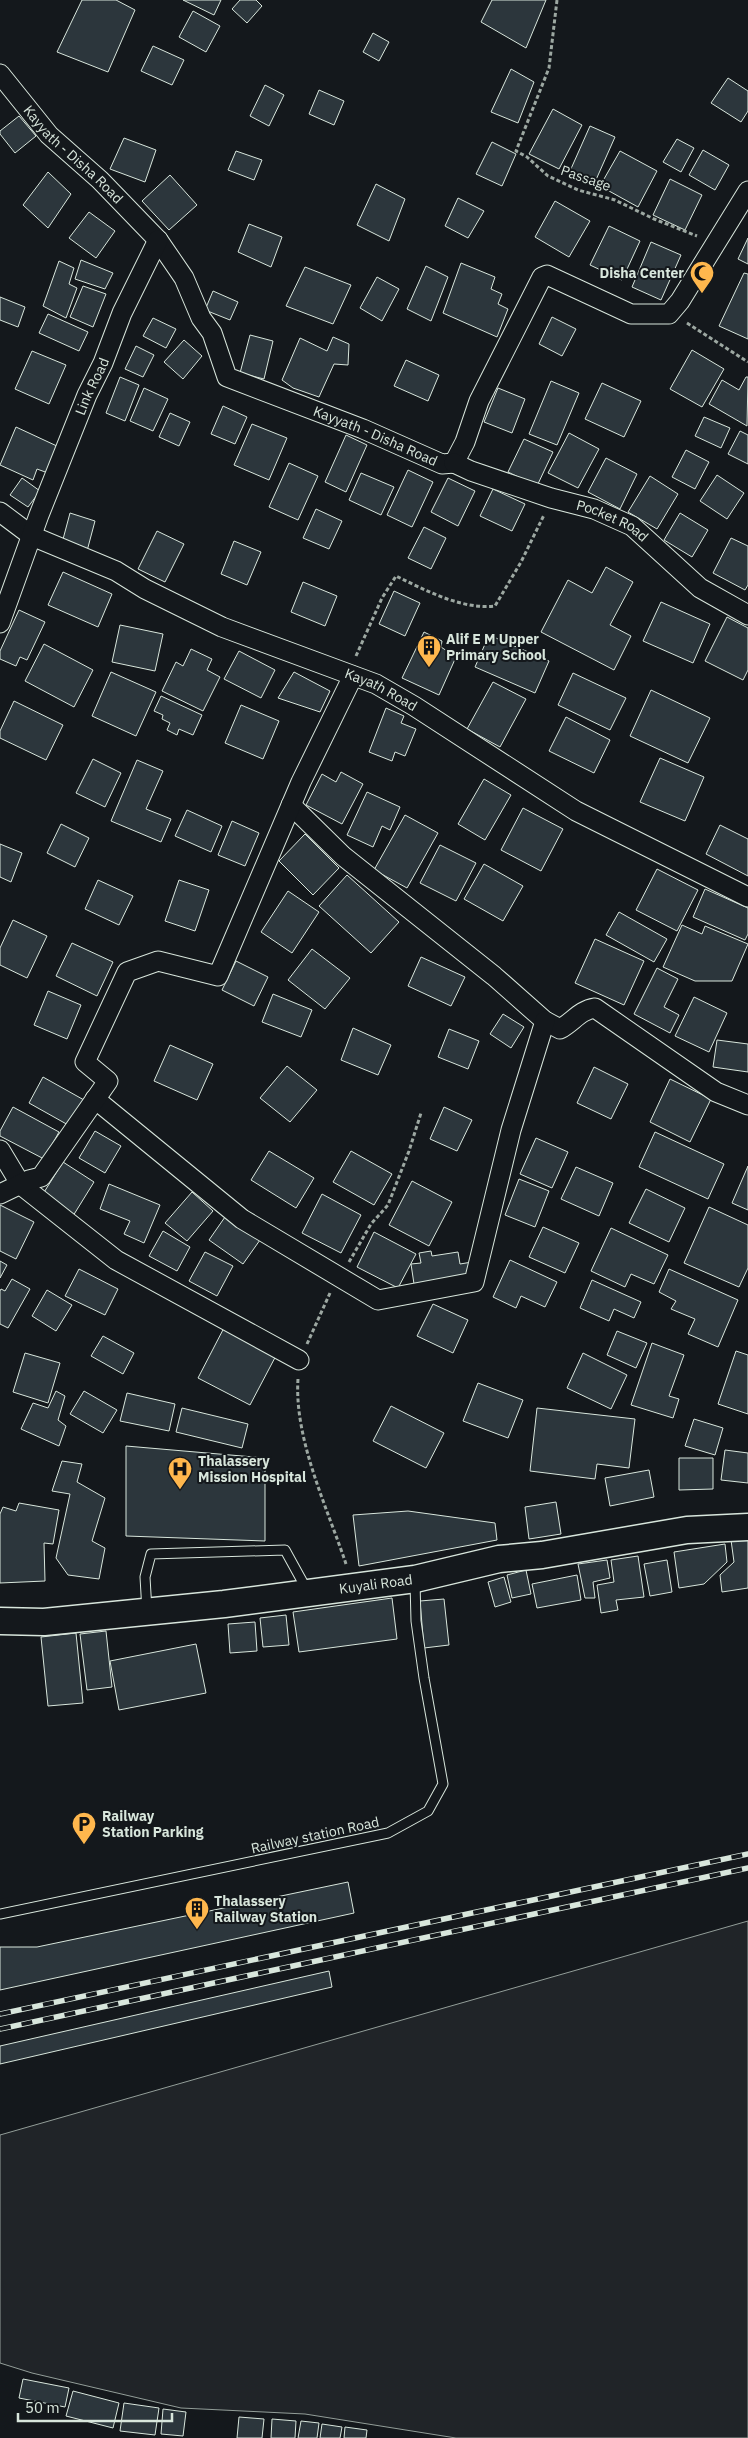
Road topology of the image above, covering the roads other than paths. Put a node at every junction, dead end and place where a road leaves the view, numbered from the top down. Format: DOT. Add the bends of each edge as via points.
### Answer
graph roads {
  1 [pos="0,74"];
  2 [pos="748,190"];
  3 [pos="158,240"];
  4 [pos="454,463"];
  5 [pos="0,512"];
  6 [pos="32,536"];
  7 [pos="748,616"];
  8 [pos="0,623"];
  9 [pos="350,674"];
  10 [pos="291,805"];
  11 [pos="748,897"];
  12 [pos="545,1021"];
  13 [pos="95,1099"];
  14 [pos="748,1105"];
  15 [pos="0,1150"];
  16 [pos="21,1185"];
  17 [pos="0,1194"];
  18 [pos="299,1360"];
  19 [pos="748,1527"];
  20 [pos="415,1579"];
  21 [pos="308,1592"];
  22 [pos="147,1611"];
  23 [pos="0,1621"];
  24 [pos="0,1914"];
  1 -- 3 [label="street, Kayyath - Disha Road" via="49,135 100,180"];
  2 -- 4 [label="street, Kayyath - Disha Road" via="669,314 631,314 547,275 542,277 479,401"];
  3 -- 4 [label="street, Kayyath - Disha Road" via="184,278 201,318 212,333 227,377 363,429 442,464"];
  3 -- 6 [label="street, Link Road" via="87,395"];
  4 -- 7 [label="street, Pocket Road" via="550,498 594,509 632,526 700,588"];
  5 -- 6 [label="street, Kayath Road"];
  6 -- 8 [label="street, Link Road"];
  6 -- 9 [label="street, Kayath Road" via="116,571 222,627"];
  9 -- 10 [label="street"];
  9 -- 11 [label="street, Kayath Road" via="399,696 576,811"];
  10 -- 12 [label="street" via="343,856 494,976"];
  10 -- 13 [label="street" via="218,976 158,960 127,972 85,1062 108,1080"];
  12 -- 13 [label="street" via="511,1130 474,1282 378,1300 242,1219"];
  12 -- 14 [label="street" via="560,1029 585,1009 595,1008 716,1092"];
  13 -- 16 [label="street" via="41,1177"];
  15 -- 16 [label="street"];
  16 -- 17 [label="street"];
  16 -- 18 [label="street" via="116,1260"];
  19 -- 20 [label="main road, Kuyali Road" via="649,1535 542,1555 499,1559"];
  20 -- 21 [label="main road, Kuyali Road"];
  20 -- 24 [label="lane, Railway station Road" via="416,1621 443,1784 428,1811 388,1834"];
  21 -- 22 [label="main road, Kuyali Road"];
  21 -- 22 [label="lane" via="285,1550 151,1554 145,1577"];
  22 -- 23 [label="main road, Kuyali Road" via="44,1622"];
}
